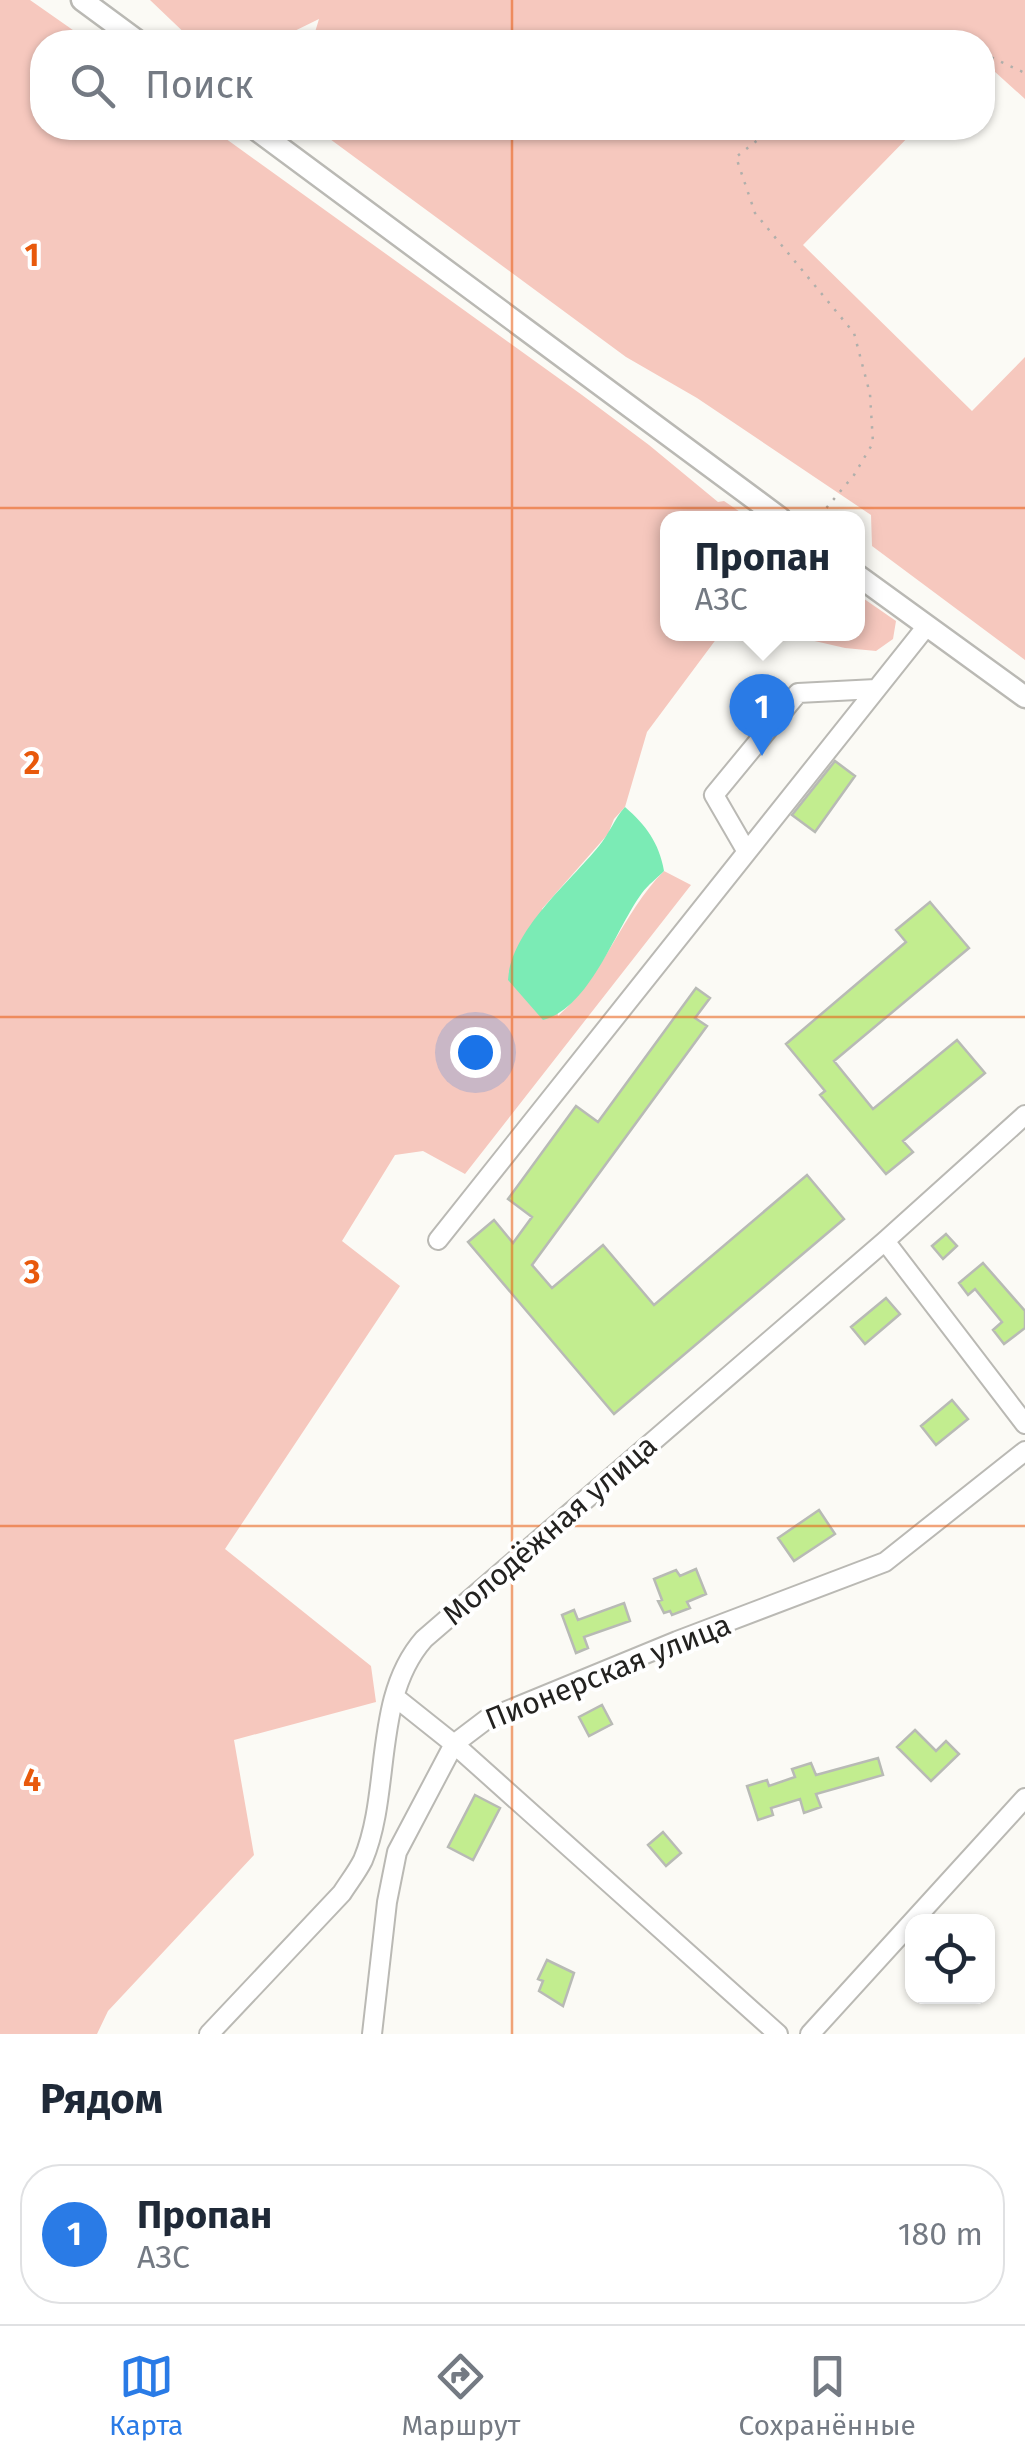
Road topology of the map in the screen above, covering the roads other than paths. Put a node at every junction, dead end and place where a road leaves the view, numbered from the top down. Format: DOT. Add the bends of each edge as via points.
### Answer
graph roads {
  1 [pos="82,0"];
  2 [pos="123,30"];
  3 [pos="270,140"];
  4 [pos="771,511"];
  5 [pos="865,581"];
  6 [pos="926,626"];
  7 [pos="876,689"];
  8 [pos="1025,697"];
  9 [pos="747,852"];
  10 [pos="1025,1114"];
  11 [pos="438,1240"];
  12 [pos="885,1241"];
  13 [pos="1025,1424"];
  14 [pos="1025,1452"];
  15 [pos="395,1697"];
  16 [pos="454,1744"];
  17 [pos="1025,1798"];
  18 [pos="209,2034"];
  19 [pos="372,2034"];
  20 [pos="778,2034"];
  21 [pos="810,2034"];
  1 -- 2 [label="main road"];
  3 -- 4 [label="main road"];
  5 -- 6 [label="main road"];
  6 -- 7 [label="street"];
  6 -- 8 [label="main road"];
  7 -- 9 [label="street"];
  7 -- 9 [label="street" via="798,693 714,796"];
  9 -- 11 [label="street"];
  10 -- 12 [label="street, Молодёжная улица"];
  12 -- 13 [label="street"];
  12 -- 15 [label="street, Молодёжная улица" via="424,1639"];
  14 -- 16 [label="street, Пионерская улица" via="885,1562 487,1719"];
  15 -- 16 [label="street"];
  15 -- 18 [label="street, Молодёжная улица" via="364,1859 342,1893"];
  16 -- 19 [label="street, Пионерская улица" via="398,1852"];
  16 -- 20 [label="street"];
  17 -- 21 [label="street"];
}
